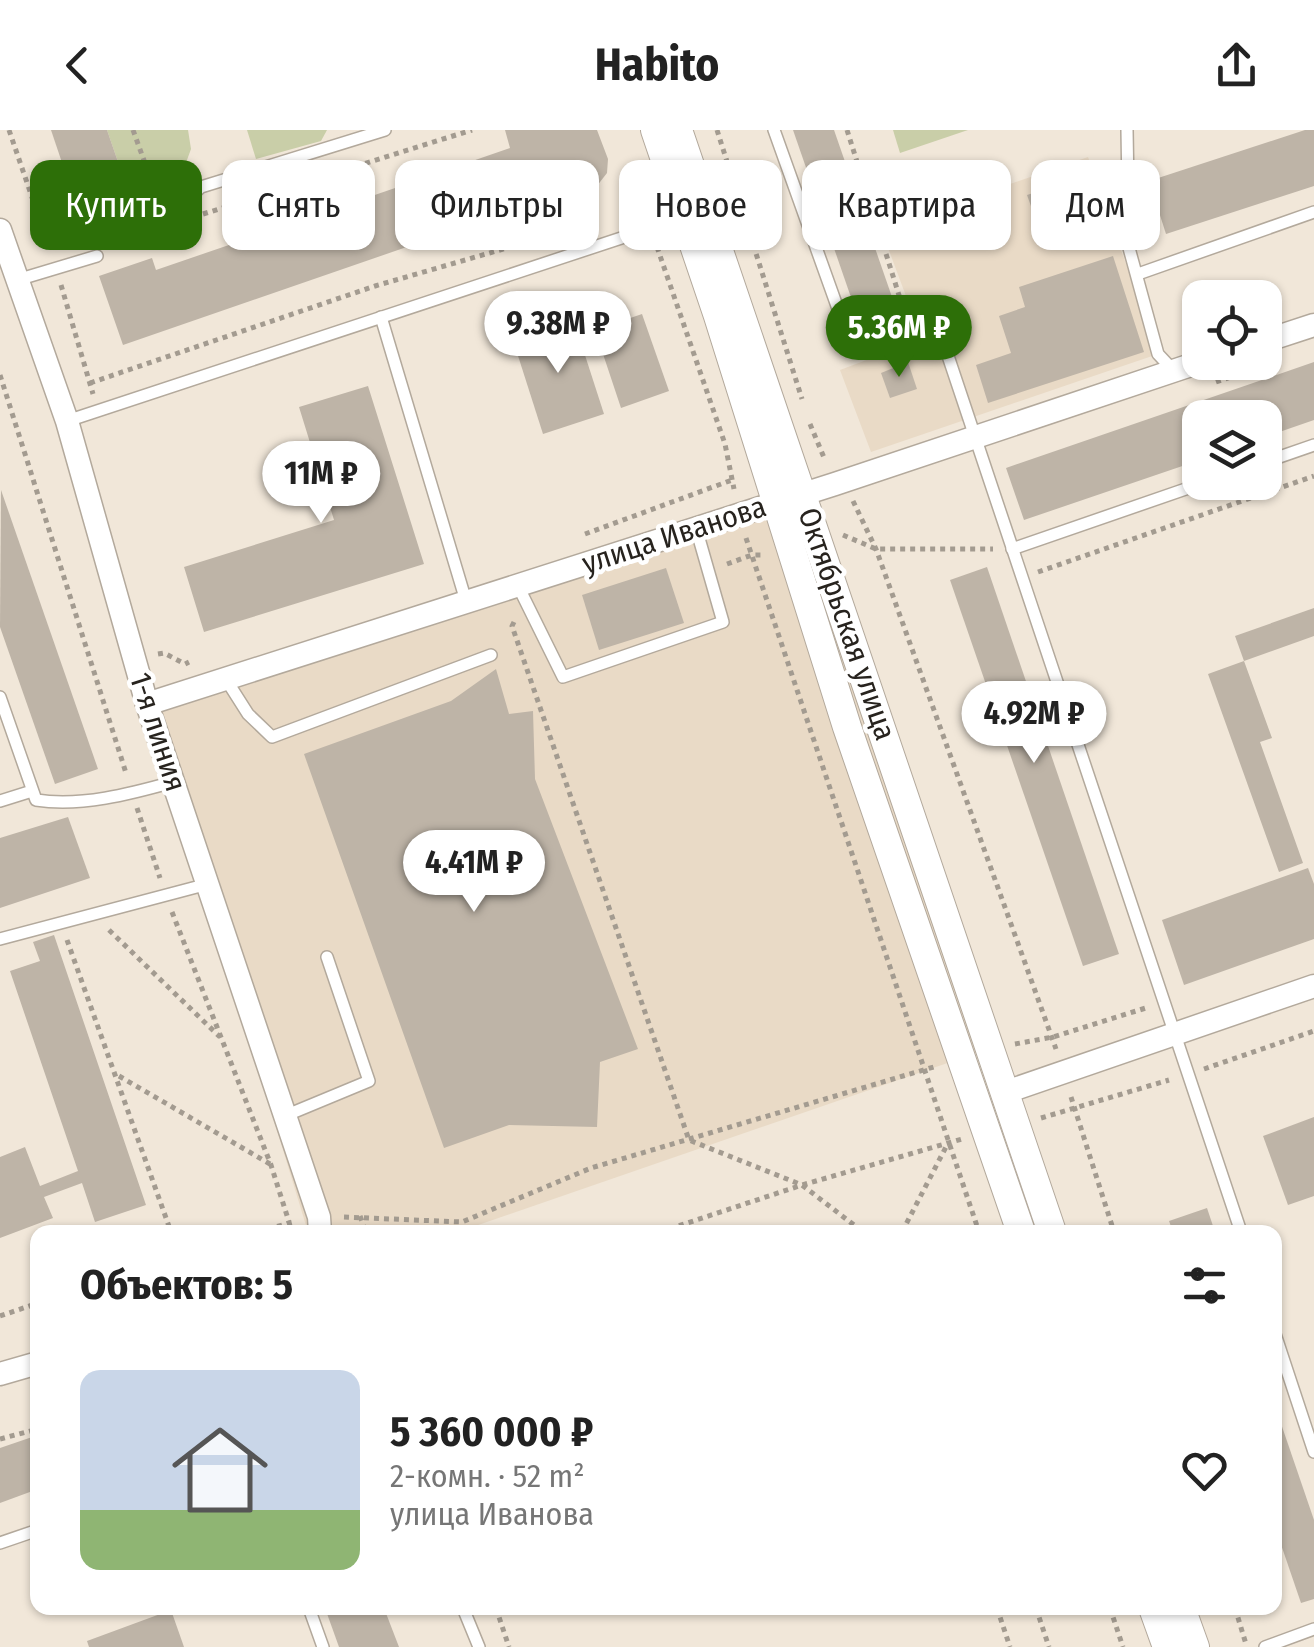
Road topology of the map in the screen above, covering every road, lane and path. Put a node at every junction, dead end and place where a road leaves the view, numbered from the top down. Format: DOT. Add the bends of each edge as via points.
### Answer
graph roads {
  1 [pos="133,130"];
  2 [pos="385,130"];
  3 [pos="472,130"];
  4 [pos="655,130"];
  5 [pos="678,130"];
  6 [pos="717,130"];
  7 [pos="774,130"];
  8 [pos="847,130"];
  9 [pos="1127,130"];
  10 [pos="144,160"];
  11 [pos="669,160"];
  12 [pos="684,160"];
  13 [pos="202,187"];
  14 [pos="1314,212"];
  15 [pos="202,215"];
  16 [pos="610,218"];
  17 [pos="0,230"];
  18 [pos="619,238"];
  19 [pos="658,250"];
  20 [pos="707,250"];
  21 [pos="97,256"];
  22 [pos="1138,274"];
  23 [pos="17,280"];
  24 [pos="381,317"];
  25 [pos="1314,325"];
  26 [pos="910,328"];
  27 [pos="1282,335"];
  28 [pos="1182,368"];
  29 [pos="1174,371"];
  30 [pos="90,383"];
  31 [pos="802,400"];
  32 [pos="808,418"];
  33 [pos="67,421"];
  34 [pos="974,437"];
  35 [pos="1314,445"];
  36 [pos="1282,456"];
  37 [pos="1314,476"];
  38 [pos="732,480"];
  39 [pos="835,484"];
  40 [pos="1182,490"];
  41 [pos="789,497"];
  42 [pos="738,514"];
  43 [pos="696,528"];
  44 [pos="568,540"];
  45 [pos="805,547"];
  46 [pos="876,549"];
  47 [pos="1012,549"];
  48 [pos="752,555"];
  49 [pos="708,571"];
  50 [pos="1022,577"];
  51 [pos="523,594"];
  52 [pos="466,601"];
  53 [pos="491,654"];
  54 [pos="203,658"];
  55 [pos="135,660"];
  56 [pos="97,676"];
  57 [pos="227,681"];
  58 [pos="0,697"];
  59 [pos="148,704"];
  60 [pos="174,782"];
  61 [pos="32,790"];
  62 [pos="0,800"];
  63 [pos="209,884"];
  64 [pos="92,914"];
  65 [pos="61,923"];
  66 [pos="0,940"];
  67 [pos="326,956"];
  68 [pos="1314,986"];
  69 [pos="1165,1002"];
  70 [pos="1314,1031"];
  71 [pos="1176,1036"];
  72 [pos="1053,1037"];
  73 [pos="222,1038"];
  74 [pos="991,1048"];
  75 [pos="961,1059"];
  76 [pos="924,1071"];
  77 [pos="1062,1073"];
  78 [pos="1189,1074"];
  79 [pos="117,1075"];
  80 [pos="1006,1092"];
  81 [pos="1074,1108"];
  82 [pos="287,1115"];
  83 [pos="1016,1125"];
  84 [pos="986,1132"];
  85 [pos="689,1140"];
  86 [pos="948,1142"];
  87 [pos="271,1165"];
  88 [pos="802,1185"];
  89 [pos="360,1216"];
  90 [pos="462,1222"];
  91 [pos="169,1225"];
  92 [pos="320,1225"];
  93 [pos="363,1225"];
  94 [pos="460,1225"];
  95 [pos="681,1225"];
  96 [pos="854,1225"];
  97 [pos="906,1225"];
  98 [pos="977,1225"];
  99 [pos="1019,1225"];
  100 [pos="1050,1225"];
  101 [pos="1112,1225"];
  102 [pos="1239,1225"];
  103 [pos="30,1307"];
  104 [pos="0,1316"];
  105 [pos="1282,1355"];
  106 [pos="30,1365"];
  107 [pos="0,1374"];
  108 [pos="30,1432"];
  109 [pos="0,1439"];
  110 [pos="1314,1452"];
  111 [pos="30,1533"];
  112 [pos="0,1543"];
  113 [pos="311,1615"];
  114 [pos="466,1615"];
  115 [pos="498,1615"];
  116 [pos="999,1615"];
  117 [pos="1038,1615"];
  118 [pos="1113,1615"];
  119 [pos="1156,1615"];
  120 [pos="1184,1615"];
  121 [pos="1236,1615"];
  122 [pos="1314,1629"];
  123 [pos="322,1647"];
  124 [pos="479,1647"];
  125 [pos="509,1647"];
  126 [pos="1010,1647"];
  127 [pos="1049,1647"];
  128 [pos="1124,1647"];
  129 [pos="1167,1647"];
  130 [pos="1195,1647"];
  131 [pos="1247,1647"];
  132 [pos="1265,1647"];
  1 -- 10 [label="path"];
  2 -- 13 [label="lane"];
  3 -- 15 [label="path"];
  4 -- 11 [label="street"];
  5 -- 12 [label="street, Октябрьская улица"];
  6 -- 31 [label="path"];
  7 -- 26 [label="lane" via="852,348"];
  8 -- 26 [label="path"];
  9 -- 22 [label="lane" via="1129,248"];
  14 -- 22 [label="lane"];
  16 -- 30 [label="path" via="375,286"];
  17 -- 23 [label="street, 1-я линия"];
  18 -- 24 [label="lane"];
  19 -- 38 [label="path"];
  20 -- 41 [label="street, Октябрьская улица"];
  21 -- 23 [label="lane"];
  22 -- 29 [label="lane" via="1158,354"];
  23 -- 33 [label="street, 1-я линия"];
  24 -- 33 [label="lane"];
  24 -- 52 [label="lane"];
  25 -- 27 [label="street"];
  26 -- 34 [label="lane" via="936,320"];
  28 -- 29 [label="street, улица Иванова"];
  29 -- 34 [label="street, улица Иванова"];
  32 -- 39 [label="path"];
  33 -- 55 [label="street, 1-я линия"];
  34 -- 39 [label="street, улица Иванова"];
  34 -- 47 [label="lane"];
  35 -- 36 [label="lane"];
  37 -- 50 [label="path"];
  38 -- 42 [label="path"];
  38 -- 44 [label="path"];
  39 -- 41 [label="street, улица Иванова"];
  39 -- 46 [label="path" via="852,499"];
  40 -- 47 [label="lane"];
  41 -- 42 [label="street, улица Иванова"];
  41 -- 45 [label="street, Октябрьская улица"];
  42 -- 43 [label="street, улица Иванова"];
  42 -- 48 [label="path"];
  43 -- 49 [label="lane"];
  43 -- 51 [label="street, улица Иванова"];
  45 -- 46 [label="path" via="846,534"];
  45 -- 48 [label="path"];
  45 -- 74 [label="street, Октябрьская улица"];
  45 -- 75 [label="street" via="847,726"];
  46 -- 47 [label="path"];
  46 -- 72 [label="path"];
  47 -- 50 [label="lane"];
  48 -- 49 [label="path"];
  48 -- 76 [label="path"];
  49 -- 51 [label="lane" via="723,622 563,676"];
  50 -- 69 [label="lane"];
  51 -- 52 [label="street, улица Иванова"];
  51 -- 85 [label="path" via="512,626"];
  52 -- 57 [label="street, улица Иванова"];
  53 -- 57 [label="lane" via="272,737"];
  54 -- 55 [label="path" via="185,664 164,653"];
  55 -- 56 [label="path"];
  55 -- 59 [label="street, 1-я линия"];
  57 -- 59 [label="street, улица Иванова"];
  58 -- 61 [label="lane"];
  59 -- 60 [label="street, 1-я линия"];
  60 -- 61 [label="lane" via="56,803 36,800"];
  60 -- 63 [label="street, 1-я линия"];
  61 -- 62 [label="lane"];
  63 -- 64 [label="lane"];
  63 -- 82 [label="street, 1-я линия"];
  64 -- 65 [label="lane"];
  64 -- 73 [label="path"];
  65 -- 66 [label="lane"];
  65 -- 79 [label="path"];
  67 -- 82 [label="lane" via="369,1082"];
  68 -- 71 [label="street"];
  69 -- 71 [label="lane"];
  69 -- 72 [label="path"];
  70 -- 78 [label="path"];
  71 -- 77 [label="street"];
  71 -- 78 [label="lane"];
  72 -- 74 [label="path"];
  72 -- 77 [label="path"];
  74 -- 80 [label="street, Октябрьская улица"];
  75 -- 76 [label="path"];
  75 -- 84 [label="street"];
  76 -- 85 [label="path"];
  76 -- 86 [label="path"];
  77 -- 80 [label="street"];
  77 -- 81 [label="path"];
  78 -- 81 [label="path"];
  78 -- 102 [label="lane"];
  79 -- 87 [label="path"];
  79 -- 91 [label="path"];
  80 -- 83 [label="street, Октябрьская улица"];
  81 -- 83 [label="path"];
  81 -- 101 [label="path"];
  82 -- 92 [label="street, 1-я линия"];
  83 -- 100 [label="street, Октябрьская улица"];
  84 -- 86 [label="path"];
  84 -- 99 [label="street"];
  85 -- 88 [label="path"];
  85 -- 90 [label="path" via="591,1168"];
  86 -- 88 [label="path"];
  86 -- 97 [label="path"];
  86 -- 98 [label="path"];
  88 -- 95 [label="path"];
  88 -- 96 [label="path"];
  89 -- 90 [label="path"];
  89 -- 92 [label="path"];
  89 -- 93 [label="path"];
  90 -- 94 [label="path"];
  103 -- 104 [label="path"];
  105 -- 110 [label="lane"];
  106 -- 107 [label="street"];
  108 -- 109 [label="path"];
  111 -- 112 [label="lane"];
  113 -- 123 [label="lane"];
  114 -- 124 [label="lane"];
  115 -- 125 [label="path"];
  116 -- 126 [label="path"];
  117 -- 127 [label="path"];
  118 -- 128 [label="path"];
  119 -- 129 [label="street"];
  120 -- 130 [label="street"];
  121 -- 131 [label="path"];
  122 -- 132 [label="lane"];
}
